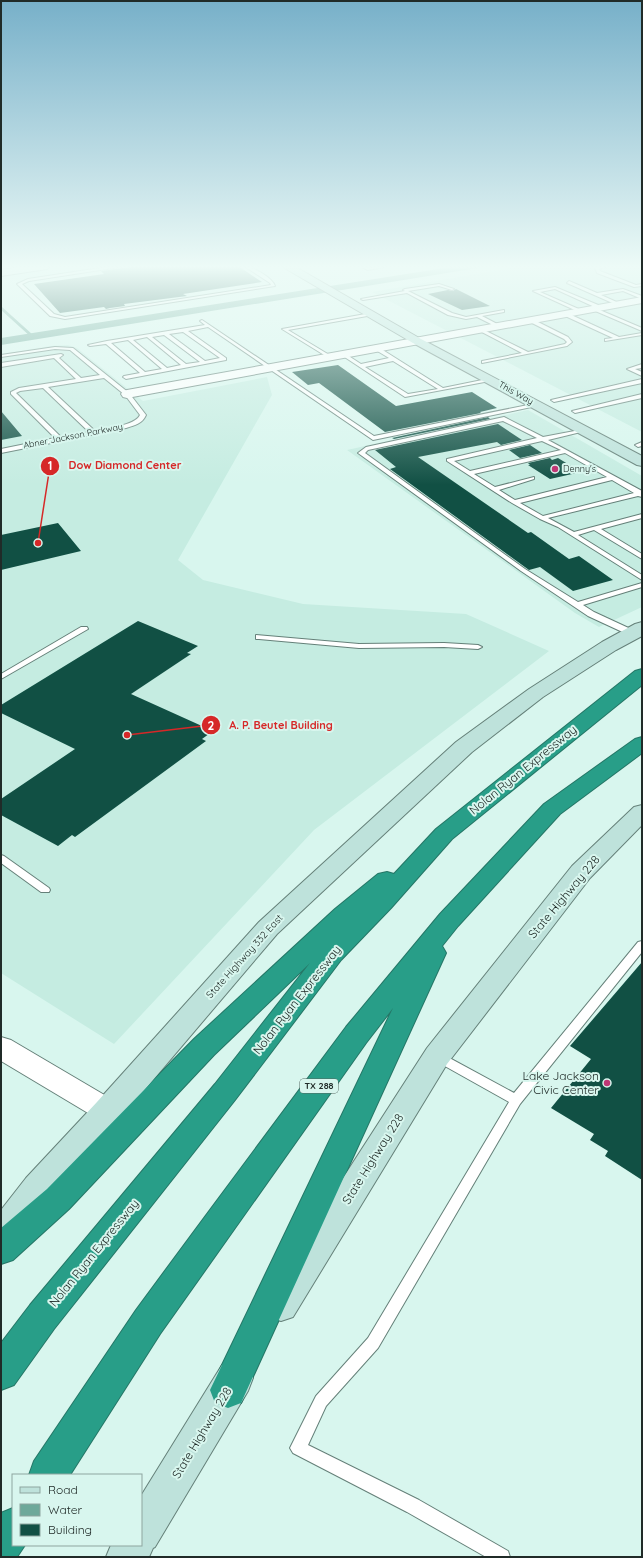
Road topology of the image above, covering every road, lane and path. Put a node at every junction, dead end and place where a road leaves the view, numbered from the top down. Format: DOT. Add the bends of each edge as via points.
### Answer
graph roads {
  1 [pos="129,339"];
  2 [pos="151,339"];
  3 [pos="172,339"];
  4 [pos="196,339"];
  5 [pos="229,339"];
  6 [pos="300,339"];
  7 [pos="407,339"];
  8 [pos="425,339"];
  9 [pos="440,339"];
  10 [pos="499,339"];
  11 [pos="567,339"];
  12 [pos="614,339"];
  13 [pos="607,340"];
  14 [pos="107,342"];
  15 [pos="90,345"];
  16 [pos="455,346"];
  17 [pos="376,348"];
  18 [pos="76,352"];
  19 [pos="527,353"];
  20 [pos="342,354"];
  21 [pos="1,356"];
  22 [pos="57,356"];
  23 [pos="329,357"];
  24 [pos="394,359"];
  25 [pos="479,359"];
  26 [pos="204,363"];
  27 [pos="1,365"];
  28 [pos="185,366"];
  29 [pos="360,366"];
  30 [pos="642,366"];
  31 [pos="272,367"];
  32 [pos="166,370"];
  33 [pos="144,374"];
  34 [pos="642,374"];
  35 [pos="105,376"];
  36 [pos="126,377"];
  37 [pos="80,380"];
  38 [pos="492,380"];
  39 [pos="642,381"];
  40 [pos="44,386"];
  41 [pos="442,389"];
  42 [pos="127,394"];
  43 [pos="642,396"];
  44 [pos="540,399"];
  45 [pos="554,400"];
  46 [pos="575,410"];
  47 [pos="594,421"];
  48 [pos="583,430"];
  49 [pos="94,433"];
  50 [pos="541,438"];
  51 [pos="626,438"];
  52 [pos="59,439"];
  53 [pos="641,445"];
  54 [pos="1,451"];
  55 [pos="566,451"];
  56 [pos="642,462"];
  57 [pos="469,473"];
  58 [pos="532,478"];
  59 [pos="612,478"];
  60 [pos="494,489"];
  61 [pos="641,494"];
  62 [pos="514,502"];
  63 [pos="642,516"];
  64 [pos="542,518"];
  65 [pos="596,528"];
  66 [pos="573,534"];
  67 [pos="642,557"];
  68 [pos="642,578"];
  69 [pos="642,585"];
  70 [pos="576,605"];
  71 [pos="84,629"];
  72 [pos="637,631"];
  73 [pos="260,637"];
  74 [pos="478,647"];
  75 [pos="642,676"];
  76 [pos="1,677"];
  77 [pos="642,743"];
  78 [pos="642,812"];
  79 [pos="444,834"];
  80 [pos="1,858"];
  81 [pos="45,890"];
  82 [pos="449,920"];
  83 [pos="642,945"];
  84 [pos="1,1048"];
  85 [pos="437,1056"];
  86 [pos="516,1100"];
  87 [pos="108,1111"];
  88 [pos="1,1235"];
  89 [pos="1,1249"];
  90 [pos="1,1372"];
  91 [pos="228,1390"];
  92 [pos="49,1474"];
  93 [pos="12,1530"];
  94 [pos="142,1531"];
  95 [pos="1,1546"];
  96 [pos="133,1546"];
  97 [pos="126,1557"];
  98 [pos="502,1557"];
  1 -- 14 [label="lane"];
  1 -- 32 [label="lane"];
  2 -- 28 [label="lane"];
  3 -- 26 [label="lane"];
  4 -- 26 [label="lane" via="224,359"];
  5 -- 31 [label="lane"];
  6 -- 23 [label="lane"];
  7 -- 17 [label="street"];
  8 -- 38 [label="main road, This Way"];
  9 -- 16 [label="main road"];
  10 -- 19 [label="lane"];
  11 -- 19 [label="lane" via="570,342 567,345"];
  12 -- 13 [label="lane"];
  14 -- 15 [label="lane"];
  14 -- 33 [label="lane"];
  17 -- 20 [label="street"];
  17 -- 24 [label="lane"];
  18 -- 21 [label="lane" via="71,349 55,348"];
  18 -- 22 [label="lane"];
  18 -- 35 [label="lane"];
  19 -- 25 [label="lane"];
  20 -- 23 [label="street"];
  20 -- 29 [label="lane"];
  22 -- 27 [label="lane"];
  22 -- 37 [label="lane" via="56,358"];
  23 -- 31 [label="street"];
  24 -- 29 [label="lane"];
  24 -- 41 [label="lane"];
  25 -- 38 [label="main road, This Way" via="507,374"];
  26 -- 28 [label="lane"];
  28 -- 32 [label="lane"];
  29 -- 41 [label="lane" via="407,396"];
  30 -- 34 [label="lane" via="630,369"];
  31 -- 42 [label="street"];
  31 -- 44 [label="lane" via="373,438"];
  32 -- 33 [label="lane"];
  33 -- 36 [label="lane"];
  35 -- 37 [label="lane"];
  35 -- 42 [label="lane"];
  37 -- 40 [label="lane"];
  38 -- 41 [label="lane"];
  38 -- 44 [label="main road, This Way"];
  39 -- 45 [label="lane"];
  40 -- 49 [label="lane"];
  40 -- 52 [label="lane" via="13,393"];
  42 -- 49 [label="lane, Abner Jackson Parkway" via="143,415 142,418 126,426"];
  43 -- 46 [label="lane"];
  44 -- 45 [label="main road, This Way"];
  44 -- 48 [label="main road, This Way"];
  45 -- 46 [label="main road, This Way"];
  46 -- 47 [label="main road, This Way"];
  48 -- 50 [label="lane"];
  48 -- 56 [label="main road, This Way"];
  49 -- 52 [label="lane, Abner Jackson Parkway"];
  50 -- 55 [label="lane"];
  50 -- 57 [label="lane" via="449,460"];
  50 -- 70 [label="lane" via="504,419 366,449 362,453 523,570"];
  51 -- 53 [label="main road"];
  52 -- 54 [label="lane, Abner Jackson Parkway"];
  55 -- 57 [label="lane"];
  55 -- 59 [label="lane"];
  57 -- 60 [label="lane"];
  58 -- 60 [label="lane"];
  59 -- 61 [label="lane"];
  59 -- 62 [label="lane"];
  60 -- 62 [label="lane"];
  61 -- 64 [label="lane"];
  62 -- 64 [label="lane"];
  63 -- 65 [label="lane"];
  64 -- 66 [label="lane"];
  65 -- 66 [label="lane"];
  65 -- 67 [label="lane"];
  66 -- 68 [label="lane"];
  69 -- 70 [label="lane"];
  70 -- 72 [label="lane" via="590,614"];
  71 -- 76 [label="lane"];
  72 -- 87 [label="main road, State Highway 332 East" via="536,693 464,747 268,928"];
  73 -- 74 [label="lane" via="359,646"];
  75 -- 79 [label="highway, Nolan Ryan Expressway"];
  77 -- 82 [label="highway, TX 288" via="552,809"];
  78 -- 85 [label="main road, State Highway 228" via="581,872"];
  79 -- 89 [label="highway" via="344,915 204,1047 58,1199"];
  79 -- 90 [label="highway, Nolan Ryan Expressway" via="332,953 225,1092 42,1317"];
  80 -- 81 [label="lane"];
  82 -- 91 [label="highway"];
  82 -- 92 [label="highway, TX 288" via="356,1035 215,1228 148,1322"];
  83 -- 86 [label="lane"];
  84 -- 87 [label="street"];
  85 -- 86 [label="lane"];
  85 -- 91 [label="main road, State Highway 228"];
  86 -- 98 [label="lane" via="373,1343 321,1401 298,1448 413,1506"];
  87 -- 88 [label="main road, State Highway 332 East" via="37,1188"];
  91 -- 94 [label="main road, State Highway 228"];
  93 -- 95 [label="highway"];
  96 -- 97 [label="main road"];
}
